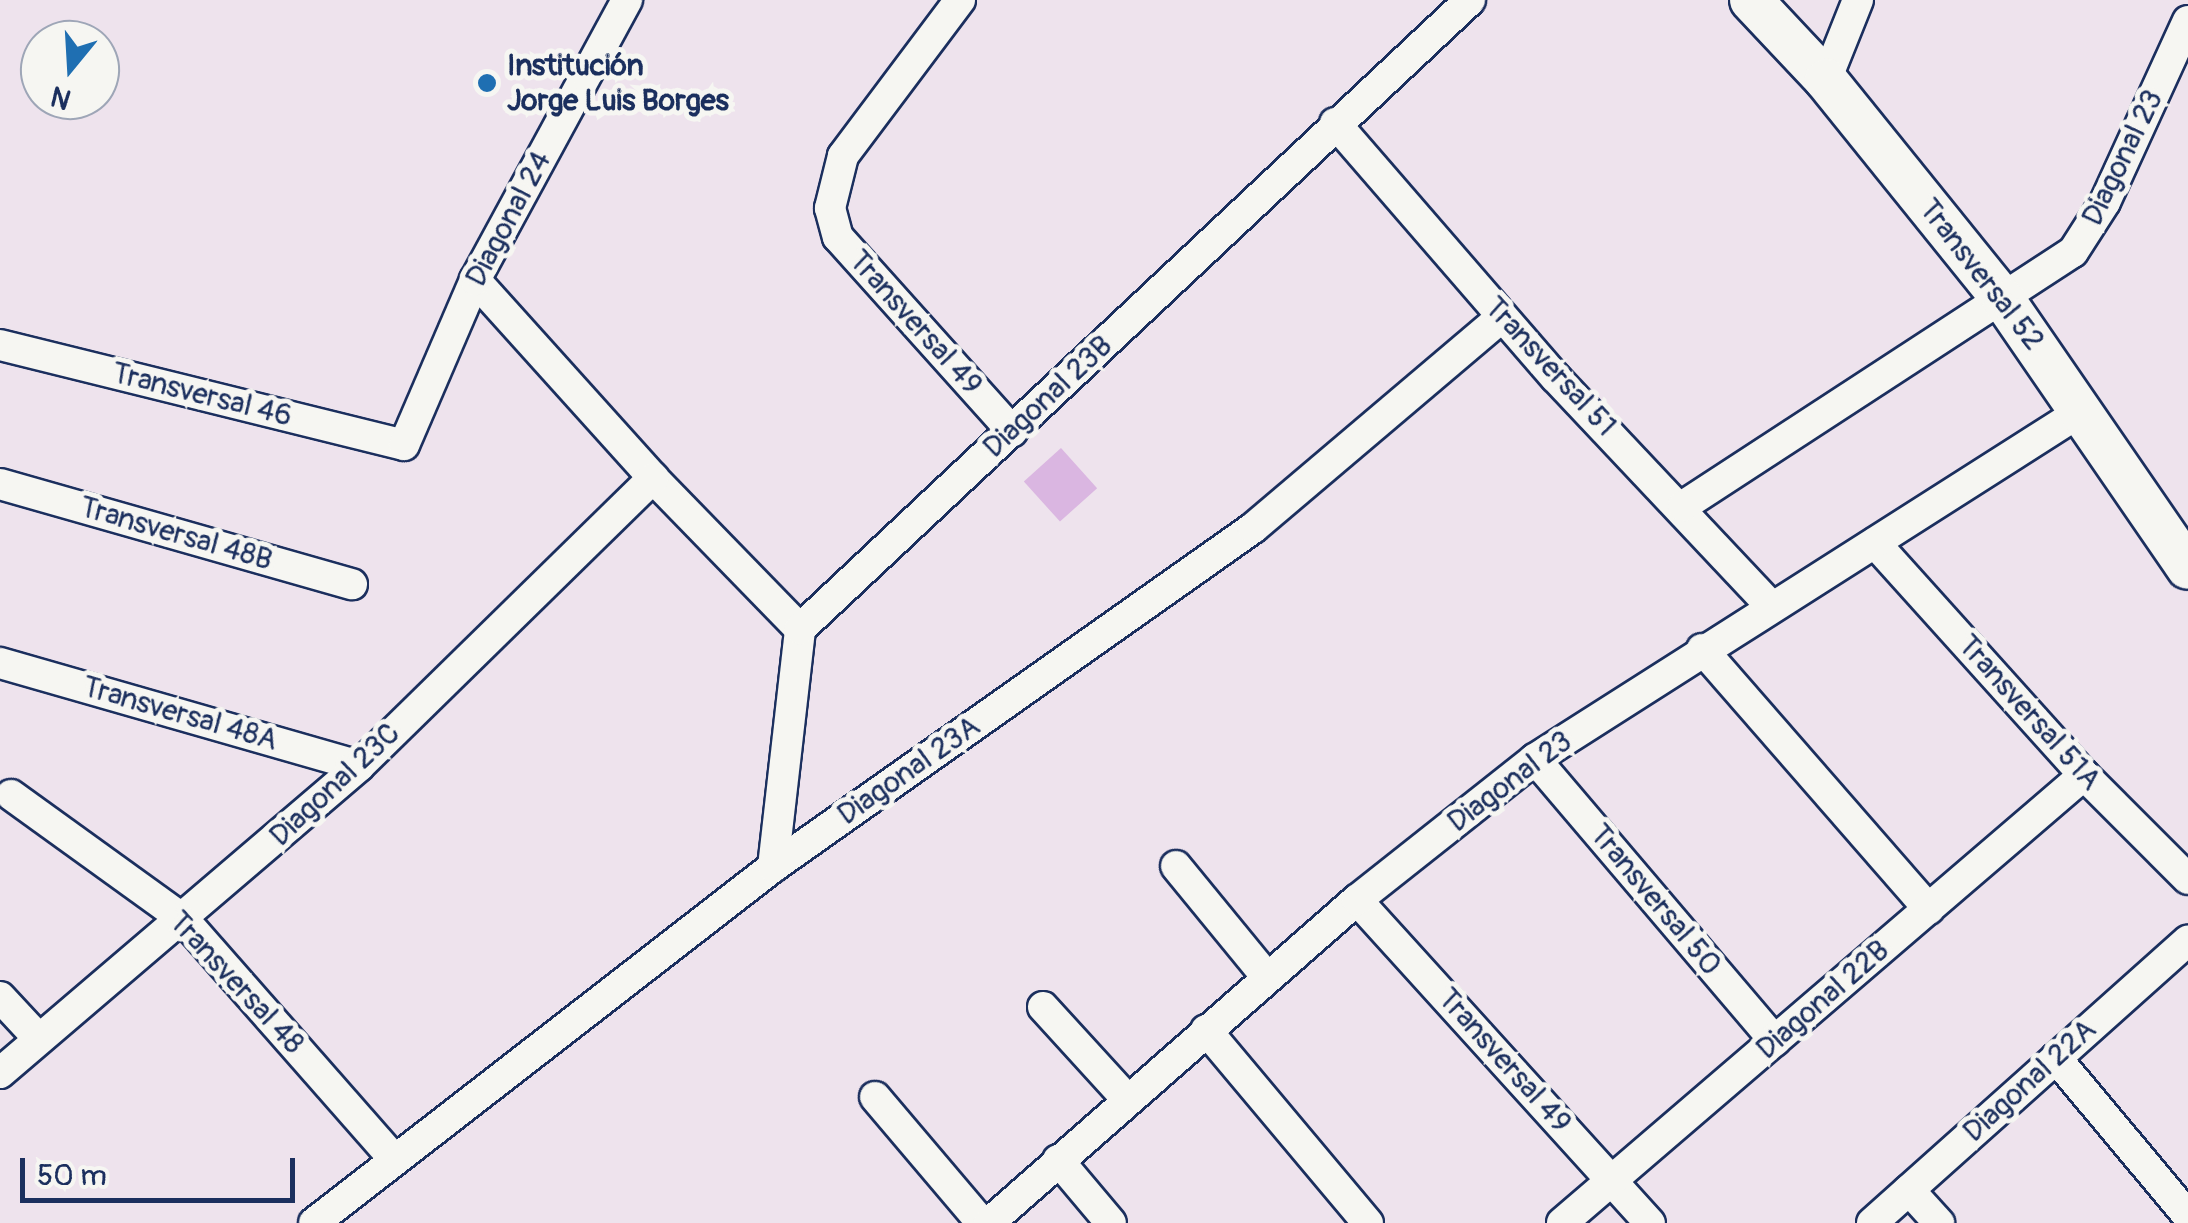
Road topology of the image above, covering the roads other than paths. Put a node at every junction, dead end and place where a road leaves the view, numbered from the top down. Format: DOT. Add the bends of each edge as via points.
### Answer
graph roads {
  1 [pos="627,0"];
  2 [pos="960,0"];
  3 [pos="1470,0"];
  4 [pos="1751,0"];
  5 [pos="1858,0"];
  6 [pos="2188,22"];
  7 [pos="1826,80"];
  8 [pos="1335,124"];
  9 [pos="475,280"];
  10 [pos="2003,299"];
  11 [pos="1502,318"];
  12 [pos="0,345"];
  13 [pos="2083,410"];
  14 [pos="1012,431"];
  15 [pos="404,445"];
  16 [pos="652,478"];
  17 [pos="0,484"];
  18 [pos="1683,506"];
  19 [pos="1875,543"];
  20 [pos="2188,568"];
  21 [pos="352,584"];
  22 [pos="1770,605"];
  23 [pos="800,629"];
  24 [pos="1702,649"];
  25 [pos="0,663"];
  26 [pos="1534,759"];
  27 [pos="360,766"];
  28 [pos="2084,775"];
  29 [pos="10,795"];
  30 [pos="1176,866"];
  31 [pos="772,868"];
  32 [pos="2188,879"];
  33 [pos="1357,900"];
  34 [pos="1929,909"];
  35 [pos="184,920"];
  36 [pos="2188,940"];
  37 [pos="1267,977"];
  38 [pos="0,997"];
  39 [pos="1043,1007"];
  40 [pos="1206,1030"];
  41 [pos="38,1040"];
  42 [pos="1775,1041"];
  43 [pos="2056,1058"];
  44 [pos="0,1073"];
  45 [pos="875,1097"];
  46 [pos="1127,1100"];
  47 [pos="393,1158"];
  48 [pos="1058,1160"];
  49 [pos="1613,1180"];
  50 [pos="1909,1190"];
  51 [pos="2188,1216"];
  52 [pos="314,1223"];
  53 [pos="986,1223"];
  54 [pos="1111,1223"];
  55 [pos="1368,1223"];
  56 [pos="1562,1223"];
  57 [pos="1650,1223"];
  58 [pos="1872,1223"];
  59 [pos="1939,1223"];
  1 -- 9 [label="street, Diagonal 24"];
  2 -- 14 [label="street, Transversal 49" via="842,156 830,208 838,237"];
  3 -- 8 [label="street, Diagonal 23B"];
  4 -- 7 [label="street, Transversal 52"];
  5 -- 7 [label="street"];
  6 -- 10 [label="street, Diagonal 23" via="2091,229 2054,269"];
  7 -- 10 [label="street, Transversal 52"];
  8 -- 11 [label="street, Transversal 51"];
  8 -- 14 [label="street, Diagonal 23B"];
  9 -- 15 [label="street, Diagonal 24"];
  9 -- 16 [label="street"];
  10 -- 13 [label="street, Transversal 52"];
  10 -- 18 [label="street, Diagonal 23"];
  11 -- 18 [label="street, Transversal 51"];
  11 -- 31 [label="street, Diagonal 23A" via="1253,528"];
  12 -- 15 [label="street, Transversal 46"];
  13 -- 19 [label="street, Diagonal 23"];
  13 -- 20 [label="street, Transversal 52"];
  14 -- 23 [label="street, Diagonal 23B"];
  16 -- 23 [label="street"];
  16 -- 27 [label="street, Diagonal 23C"];
  17 -- 21 [label="street, Transversal 48B"];
  18 -- 22 [label="street, Transversal 51"];
  19 -- 22 [label="street, Diagonal 23"];
  19 -- 28 [label="street, Transversal 51A"];
  22 -- 24 [label="street, Diagonal 23"];
  23 -- 31 [label="street"];
  24 -- 26 [label="street, Diagonal 23"];
  24 -- 34 [label="street"];
  25 -- 27 [label="street, Transversal 48A"];
  26 -- 33 [label="street, Diagonal 23"];
  26 -- 42 [label="street, Transversal 50"];
  27 -- 35 [label="street, Diagonal 23C"];
  28 -- 32 [label="street, Transversal 51A"];
  28 -- 34 [label="street, Diagonal 22B"];
  29 -- 35 [label="street, Transversal 48"];
  30 -- 37 [label="street"];
  31 -- 47 [label="street, Diagonal 23A"];
  33 -- 37 [label="street, Diagonal 23"];
  33 -- 49 [label="street, Transversal 49"];
  34 -- 42 [label="street, Diagonal 22B"];
  35 -- 41 [label="street, Diagonal 23C"];
  35 -- 47 [label="street, Transversal 48"];
  36 -- 43 [label="street, Diagonal 22A"];
  37 -- 40 [label="street, Diagonal 23"];
  38 -- 41 [label="street"];
  39 -- 46 [label="street"];
  40 -- 46 [label="street, Diagonal 23"];
  40 -- 55 [label="street"];
  41 -- 44 [label="street, Diagonal 23C"];
  42 -- 49 [label="street, Diagonal 22B"];
  43 -- 50 [label="street, Diagonal 22A"];
  43 -- 51 [label="street"];
  45 -- 53 [label="street"];
  46 -- 48 [label="street, Diagonal 23"];
  47 -- 52 [label="street, Diagonal 23A"];
  48 -- 53 [label="street, Diagonal 23"];
  48 -- 54 [label="street"];
  49 -- 56 [label="street, Diagonal 22B"];
  49 -- 57 [label="street, Transversal 49"];
  50 -- 58 [label="street, Diagonal 22A"];
  50 -- 59 [label="street"];
}
